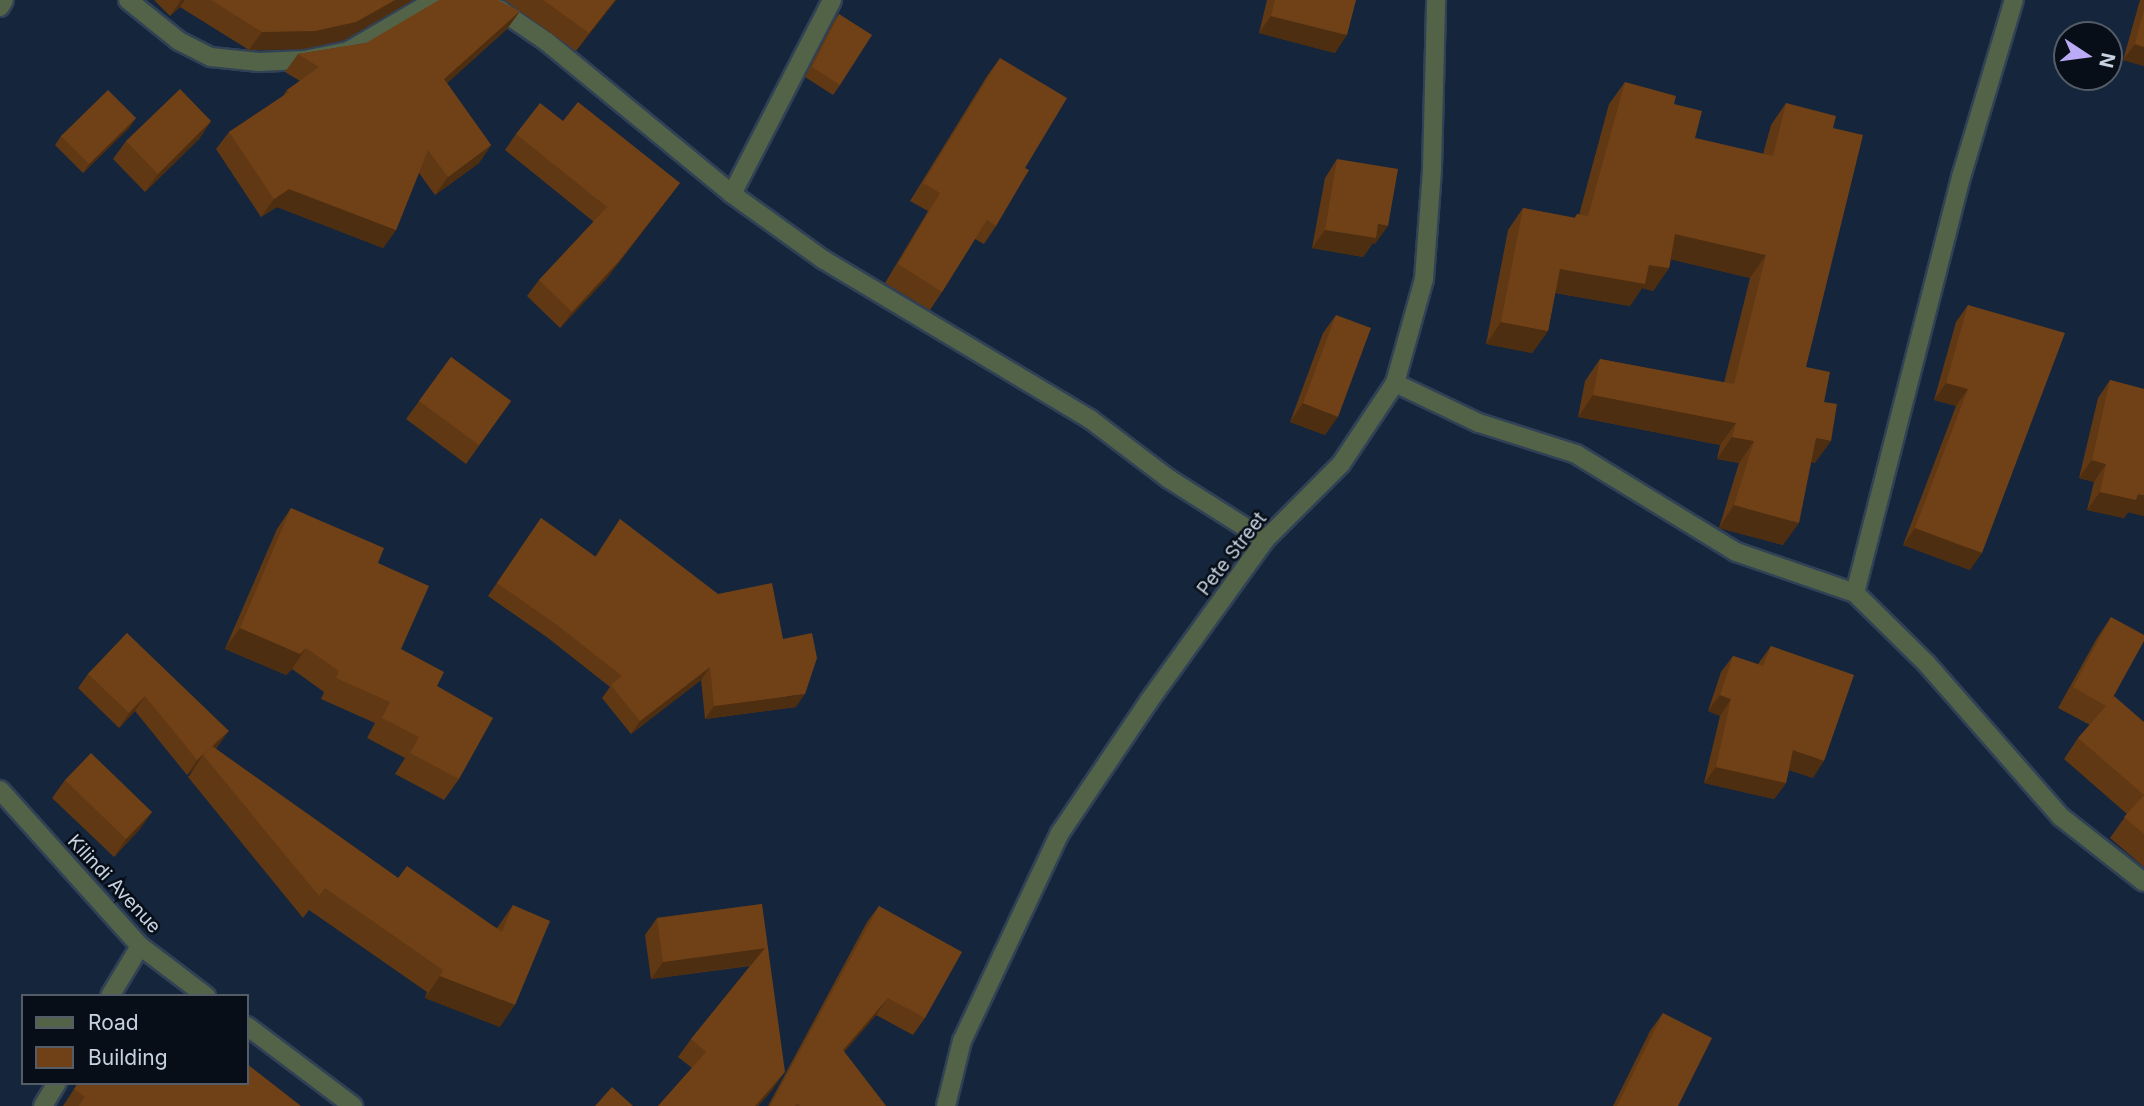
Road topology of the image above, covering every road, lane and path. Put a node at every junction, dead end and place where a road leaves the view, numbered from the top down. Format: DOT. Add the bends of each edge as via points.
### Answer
graph roads {
  1 [pos="4,0"];
  2 [pos="128,0"];
  3 [pos="448,0"];
  4 [pos="473,0"];
  5 [pos="832,0"];
  6 [pos="1436,0"];
  7 [pos="2014,0"];
  8 [pos="0,7"];
  9 [pos="732,194"];
  10 [pos="1395,383"];
  11 [pos="1265,540"];
  12 [pos="1855,593"];
  13 [pos="0,790"];
  14 [pos="2144,882"];
  15 [pos="140,946"];
  16 [pos="111,994"];
  17 [pos="203,994"];
  18 [pos="248,1027"];
  19 [pos="56,1085"];
  20 [pos="43,1106"];
  21 [pos="353,1106"];
  22 [pos="946,1106"];
  1 -- 8 [label="street"];
  2 -- 3 [label="street" via="179,41 211,57 259,62 304,60 348,51 423,7"];
  4 -- 9 [label="street" via="500,10 547,42"];
  5 -- 9 [label="street"];
  6 -- 10 [label="street, Pete Street" via="1424,279"];
  7 -- 12 [label="street" via="1962,174"];
  9 -- 11 [label="street" via="824,260 1090,419 1169,479"];
  10 -- 11 [label="street, Pete Street" via="1341,464"];
  10 -- 12 [label="street" via="1479,423 1576,454 1736,552"];
  11 -- 22 [label="street, Pete Street" via="1060,833 962,1041"];
  12 -- 14 [label="street" via="1927,664 2061,817"];
  13 -- 15 [label="street, Kilindi Avenue"];
  15 -- 16 [label="street"];
  15 -- 17 [label="street, Kilindi Avenue"];
  18 -- 21 [label="street"];
  19 -- 20 [label="street"];
}
